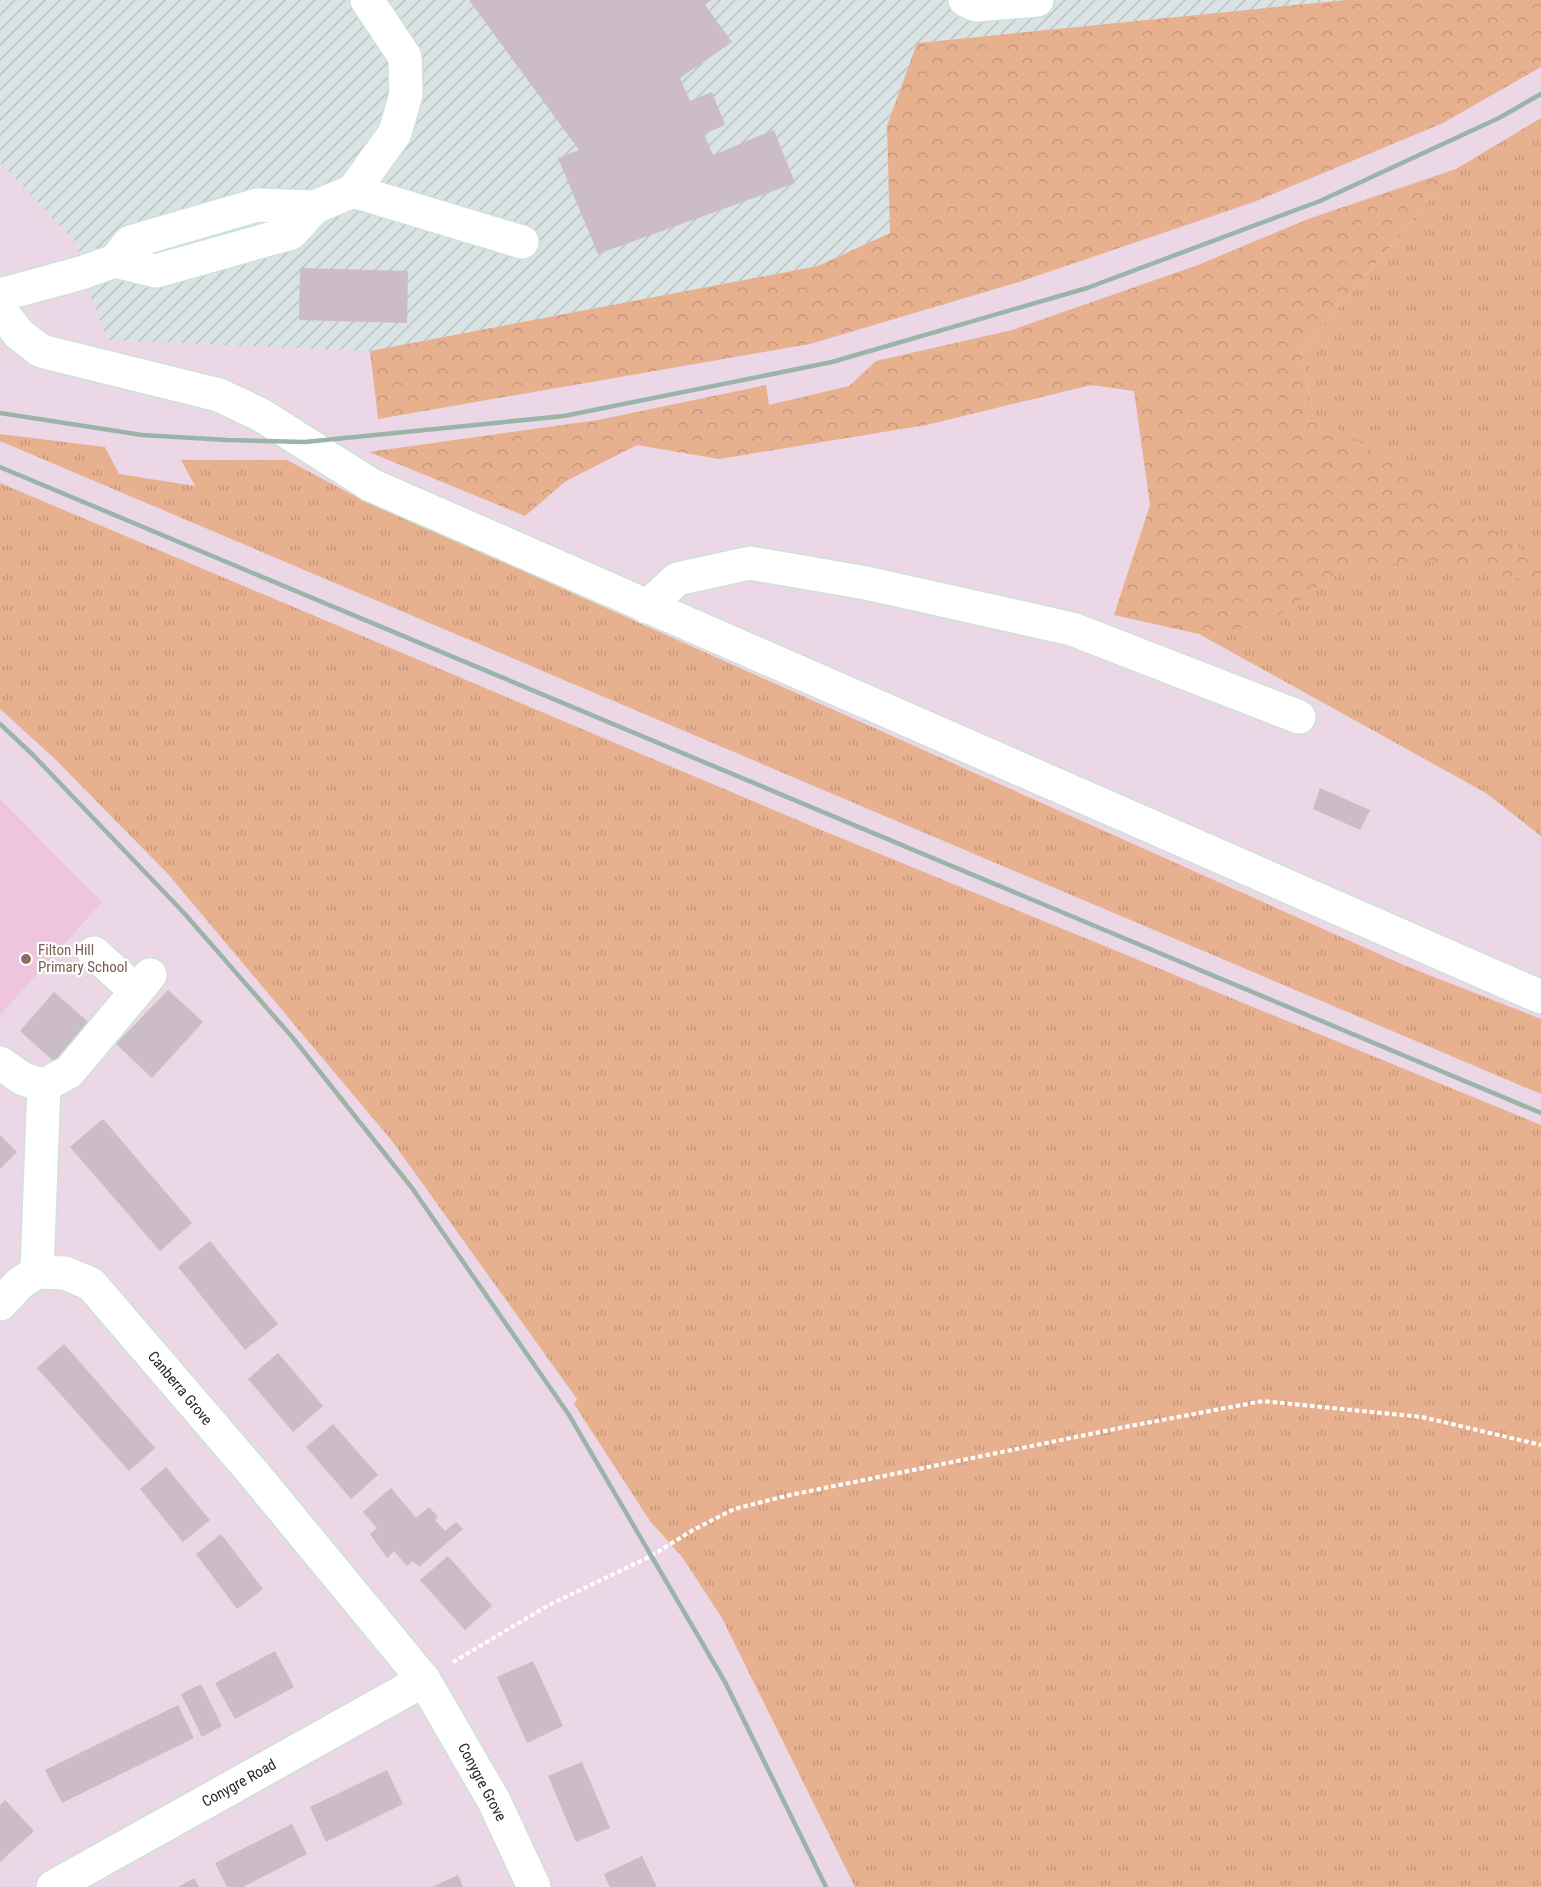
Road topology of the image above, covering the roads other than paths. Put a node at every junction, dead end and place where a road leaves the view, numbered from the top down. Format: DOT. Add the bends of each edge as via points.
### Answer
graph roads {
  1 [pos="367,0"];
  2 [pos="965,0"];
  3 [pos="1037,0"];
  4 [pos="353,191"];
  5 [pos="522,242"];
  6 [pos="0,295"];
  7 [pos="0,310"];
  8 [pos="647,607"];
  9 [pos="1299,717"];
  10 [pos="94,953"];
  11 [pos="1541,997"];
  12 [pos="0,1063"];
  13 [pos="44,1085"];
  14 [pos="37,1272"];
  15 [pos="0,1304"];
  16 [pos="424,1680"];
  17 [pos="53,1887"];
  18 [pos="534,1887"];
  1 -- 4 [label="street" via="405,57 406,94 395,132"];
  2 -- 3 [label="street" via="976,5"];
  4 -- 5 [label="street"];
  4 -- 6 [label="street" via="315,207 257,205 130,242 116,261"];
  7 -- 8 [label="street" via="19,334 41,351 219,395 261,415 371,485"];
  8 -- 9 [label="street" via="677,579 750,563 866,583 1072,629"];
  8 -- 11 [label="street"];
  10 -- 13 [label="street" via="143,983 69,1072"];
  12 -- 13 [label="street" via="22,1079"];
  13 -- 14 [label="street"];
  14 -- 15 [label="street"];
  14 -- 16 [label="street, Canberra Grove" via="65,1273 91,1284"];
  16 -- 17 [label="street, Conygre Road"];
  16 -- 18 [label="street, Conygre Grove" via="494,1801"];
}
